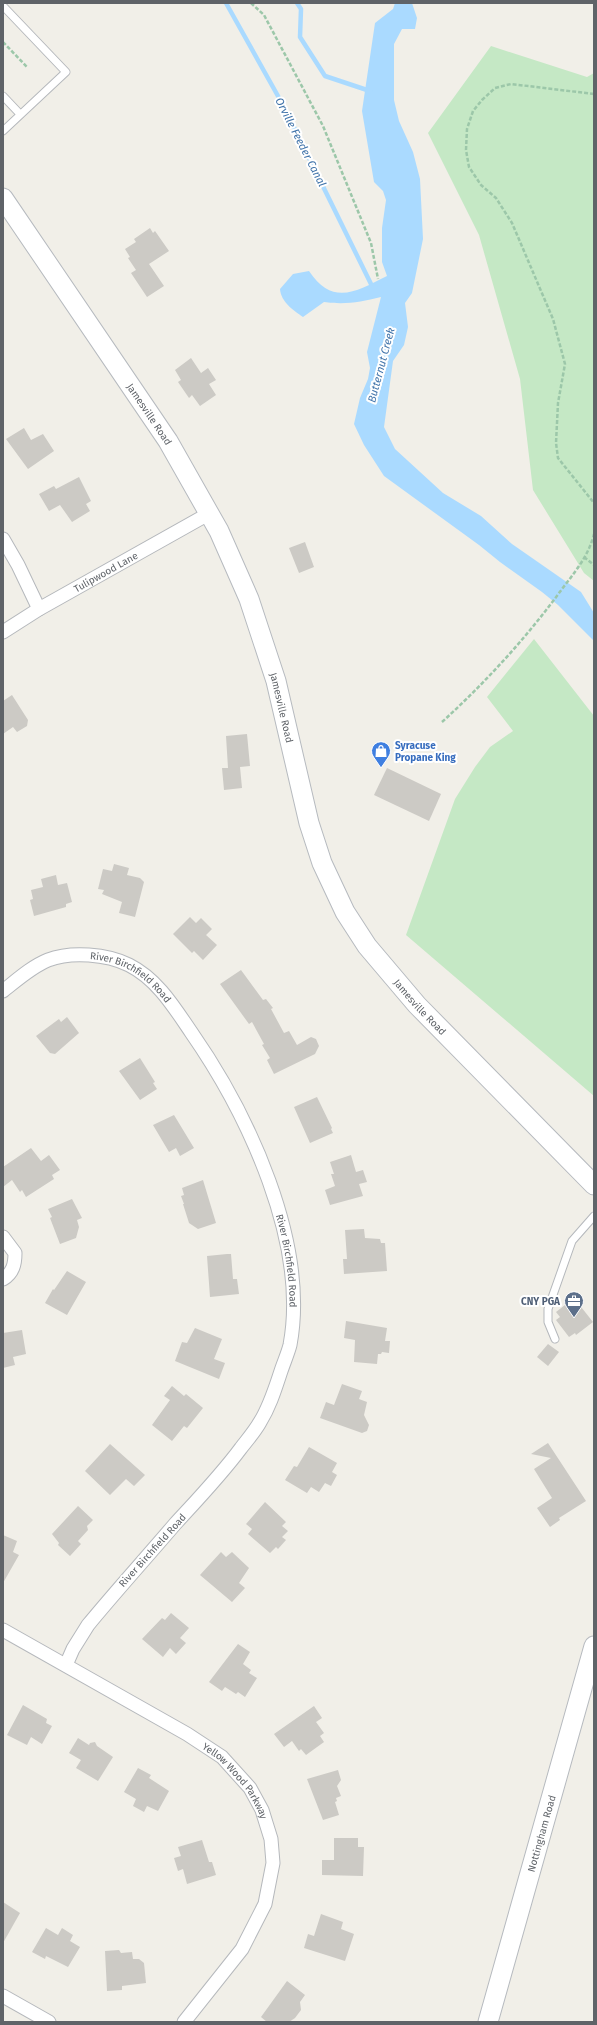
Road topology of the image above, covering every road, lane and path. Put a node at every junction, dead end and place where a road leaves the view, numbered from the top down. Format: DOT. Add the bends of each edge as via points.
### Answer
graph roads {
  1 [pos="251,3"];
  2 [pos="3,6"];
  3 [pos="3,42"];
  4 [pos="26,67"];
  5 [pos="594,94"];
  6 [pos="3,96"];
  7 [pos="20,114"];
  8 [pos="3,131"];
  9 [pos="3,198"];
  10 [pos="378,279"];
  11 [pos="594,500"];
  12 [pos="210,513"];
  13 [pos="594,534"];
  14 [pos="3,538"];
  15 [pos="584,557"];
  16 [pos="594,565"];
  17 [pos="39,609"];
  18 [pos="3,632"];
  19 [pos="442,722"];
  20 [pos="3,991"];
  21 [pos="594,1185"];
  22 [pos="594,1216"];
  23 [pos="3,1237"];
  24 [pos="3,1279"];
  25 [pos="555,1339"];
  26 [pos="3,1630"];
  27 [pos="594,1646"];
  28 [pos="66,1665"];
  29 [pos="3,1996"];
  30 [pos="49,2022"];
  31 [pos="184,2022"];
  32 [pos="488,2022"];
  1 -- 10 [label="path" via="264,15 323,126 372,243"];
  2 -- 7 [label="lane" via="66,72"];
  3 -- 4 [label="path"];
  5 -- 11 [label="path" via="511,84 495,88 473,111 467,129 466,150 469,167 481,185 496,198 512,222 553,319 565,364 558,403 558,458"];
  6 -- 7 [label="lane"];
  7 -- 8 [label="lane"];
  9 -- 12 [label="street, Jamesville Road" via="168,441"];
  12 -- 17 [label="street, Tulipwood Lane"];
  12 -- 21 [label="street, Jamesville Road" via="249,599 276,681 309,823 322,863 345,912 367,946 417,1005"];
  13 -- 15 [label="path"];
  14 -- 17 [label="street"];
  15 -- 16 [label="path"];
  15 -- 19 [label="path" via="549,608 512,651"];
  17 -- 18 [label="street, Tulipwood Lane"];
  20 -- 28 [label="street, River Birchfield Road" via="50,959 83,955 106,957 130,965 152,981 169,1000 206,1052 242,1119 270,1186 286,1238 292,1276 290,1345 271,1402 259,1425 224,1471 88,1625"];
  22 -- 25 [label="lane" via="572,1241 548,1309 548,1322"];
  23 -- 24 [label="street" via="15,1253 15,1265"];
  26 -- 28 [label="street, Yellow Wood Parkway"];
  27 -- 32 [label="street, Nottingham Road"];
  28 -- 31 [label="street, Yellow Wood Parkway" via="187,1734 222,1757 250,1788 262,1810 273,1863 265,1904 242,1949"];
  29 -- 30 [label="street"];
}
